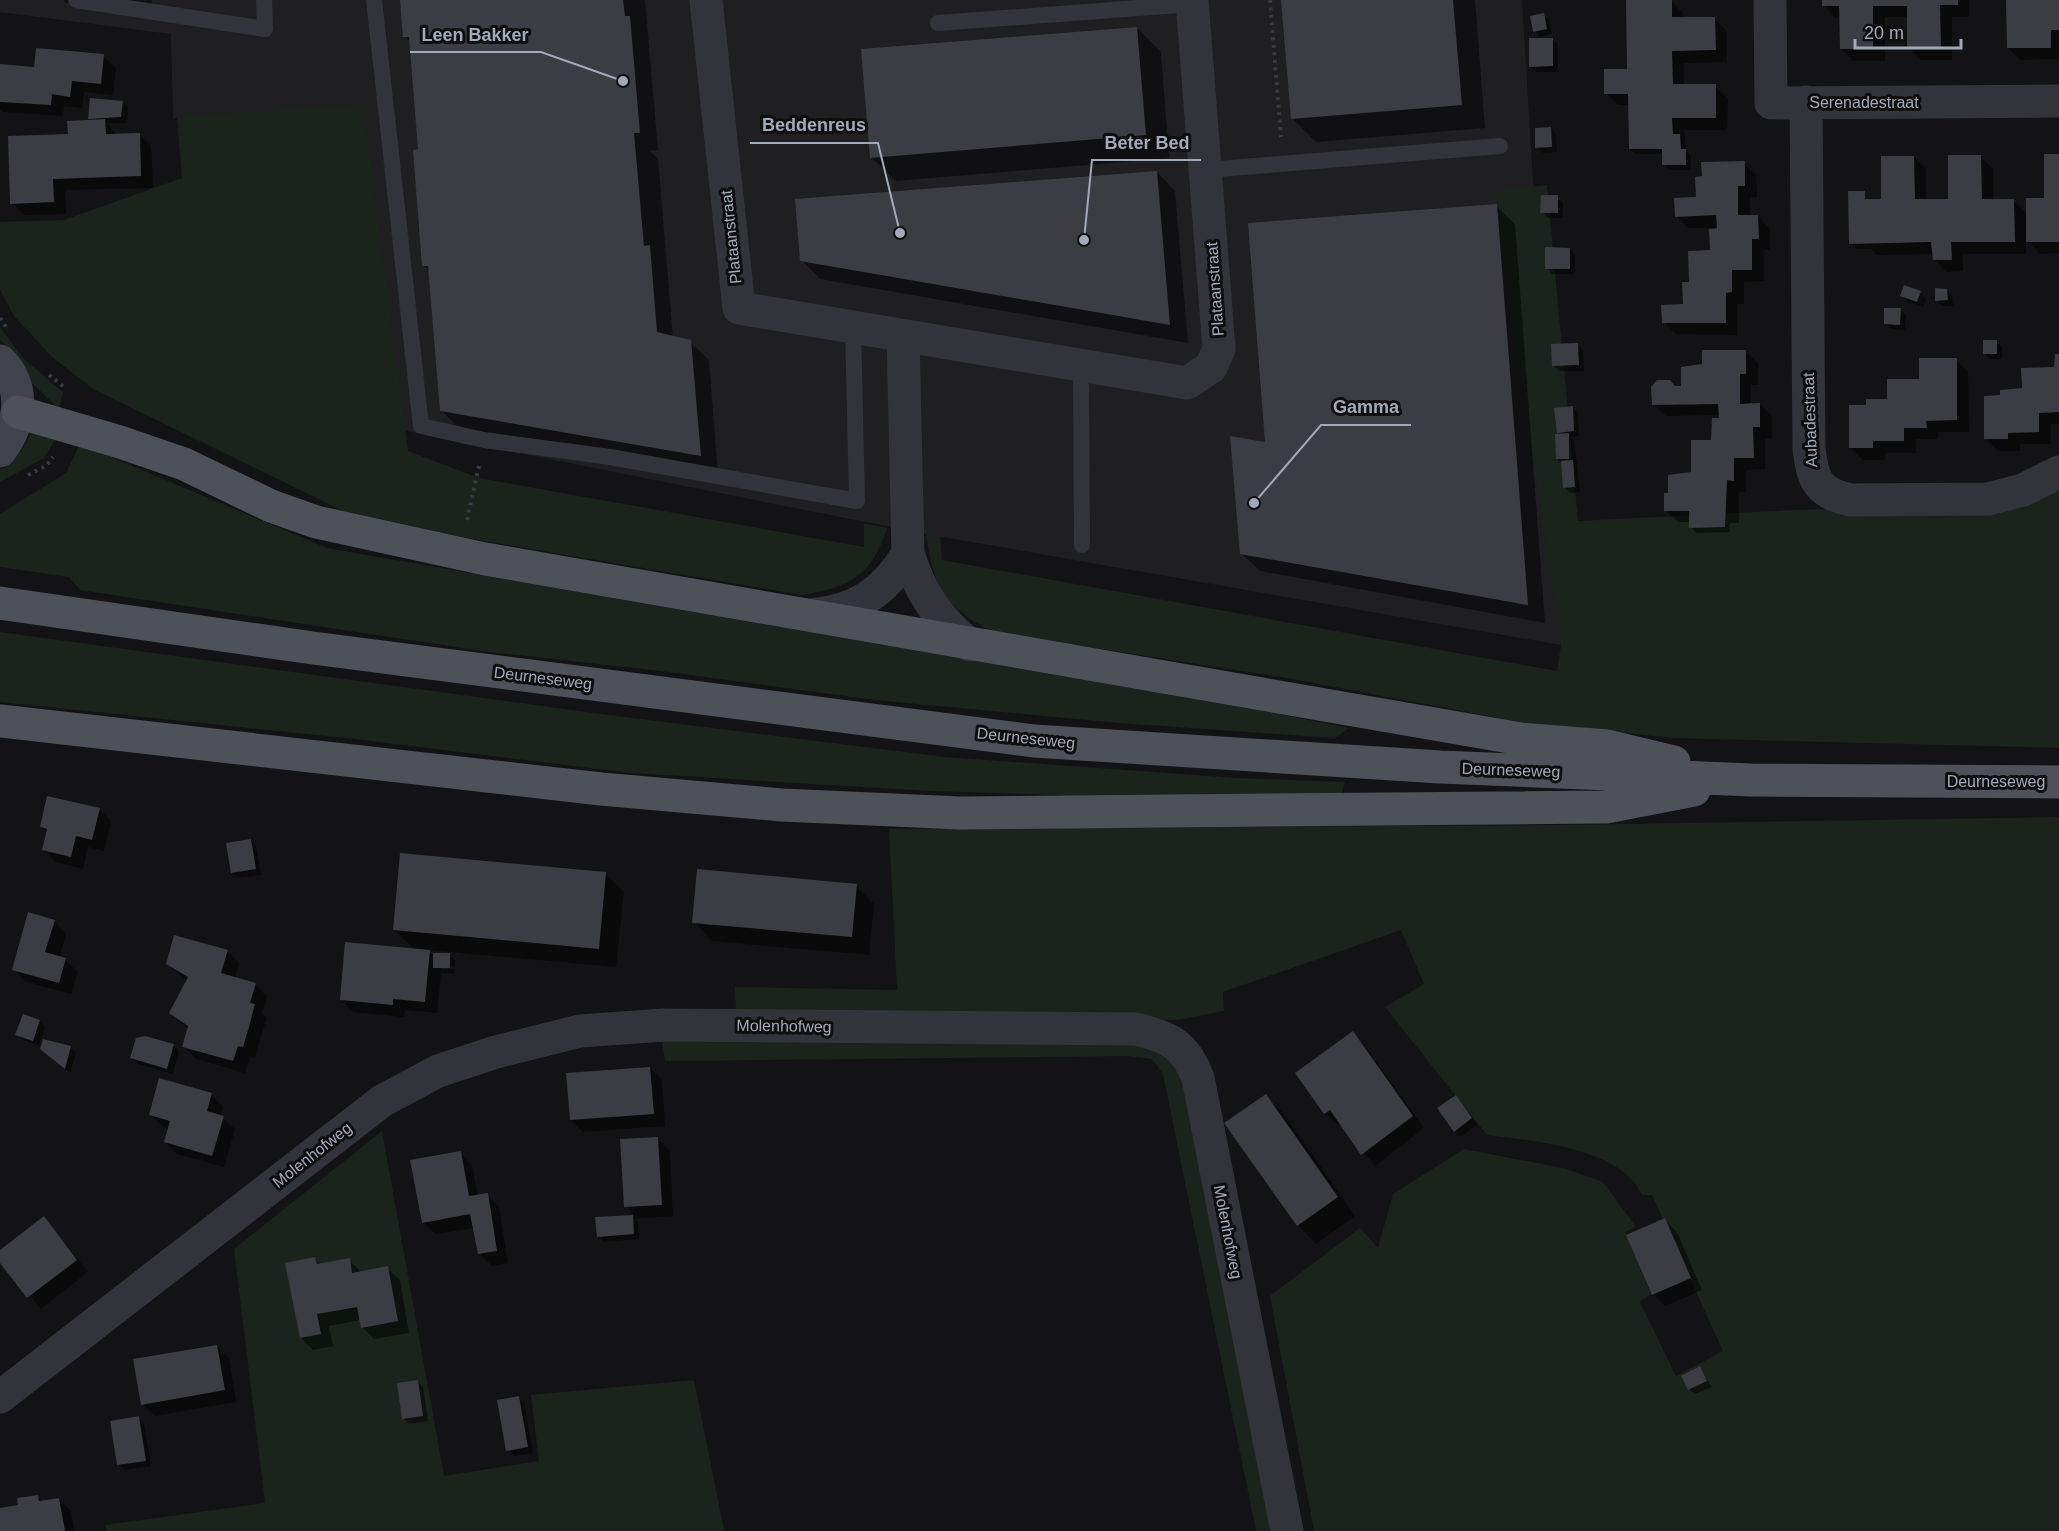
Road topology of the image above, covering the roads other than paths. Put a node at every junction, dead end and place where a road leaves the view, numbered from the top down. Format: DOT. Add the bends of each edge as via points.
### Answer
graph roads {
  1 [pos="76,0"];
  2 [pos="264,0"];
  3 [pos="374,0"];
  4 [pos="706,0"];
  5 [pos="1770,0"];
  6 [pos="1192,2"];
  7 [pos="938,23"];
  8 [pos="2059,100"];
  9 [pos="1806,102"];
  10 [pos="1500,146"];
  11 [pos="1206,170"];
  12 [pos="852,327"];
  13 [pos="903,336"];
  14 [pos="0,361"];
  15 [pos="1081,367"];
  16 [pos="18,412"];
  17 [pos="0,451"];
  18 [pos="2059,472"];
  19 [pos="1082,544"];
  20 [pos="908,553"];
  21 [pos="0,603"];
  22 [pos="812,615"];
  23 [pos="970,645"];
  24 [pos="0,721"];
  25 [pos="1752,780"];
  26 [pos="2059,782"];
  27 [pos="0,1396"];
  28 [pos="1287,1531"];
  1 -- 2 [label="lane" via="265,28"];
  3 -- 12 [label="lane" via="421,426 484,441 610,457 857,501"];
  4 -- 12 [label="street, Plataanstraat" via="739,308"];
  5 -- 9 [label="street, Serenadestraat" via="1772,103"];
  6 -- 7 [label="lane"];
  6 -- 11 [label="street, Plataanstraat"];
  8 -- 9 [label="street, Serenadestraat"];
  9 -- 18 [label="street, Aubadestraat" via="1812,475 1830,496 1851,500 1988,499 2023,490"];
  10 -- 11 [label="lane"];
  11 -- 15 [label="street, Plataanstraat" via="1219,327 1219,349 1211,367 1187,383"];
  12 -- 13 [label="street, Plataanstraat"];
  13 -- 15 [label="street, Plataanstraat"];
  13 -- 20 [label="street"];
  14 -- 16 [label="main road" via="14,380"];
  15 -- 19 [label="lane"];
  16 -- 17 [label="main road" via="9,440"];
  16 -- 22 [label="main road" via="184,464 271,506 316,522 485,559"];
  20 -- 22 [label="street" via="884,586 869,598 851,608"];
  20 -- 23 [label="street" via="916,580 930,605"];
  21 -- 25 [label="main road, Deurneseweg" via="313,648 1034,741 1440,768"];
  22 -- 23 [label="main road"];
  23 -- 25 [label="main road" via="1521,739 1607,746"];
  24 -- 25 [label="main road" via="601,789 782,805 960,813 1606,807"];
  25 -- 26 [label="main road, Deurneseweg"];
  27 -- 28 [label="street, Molenhofweg" via="382,1101 438,1071 486,1055 580,1031 664,1025 1137,1029 1180,1046 1198,1078"];
}
